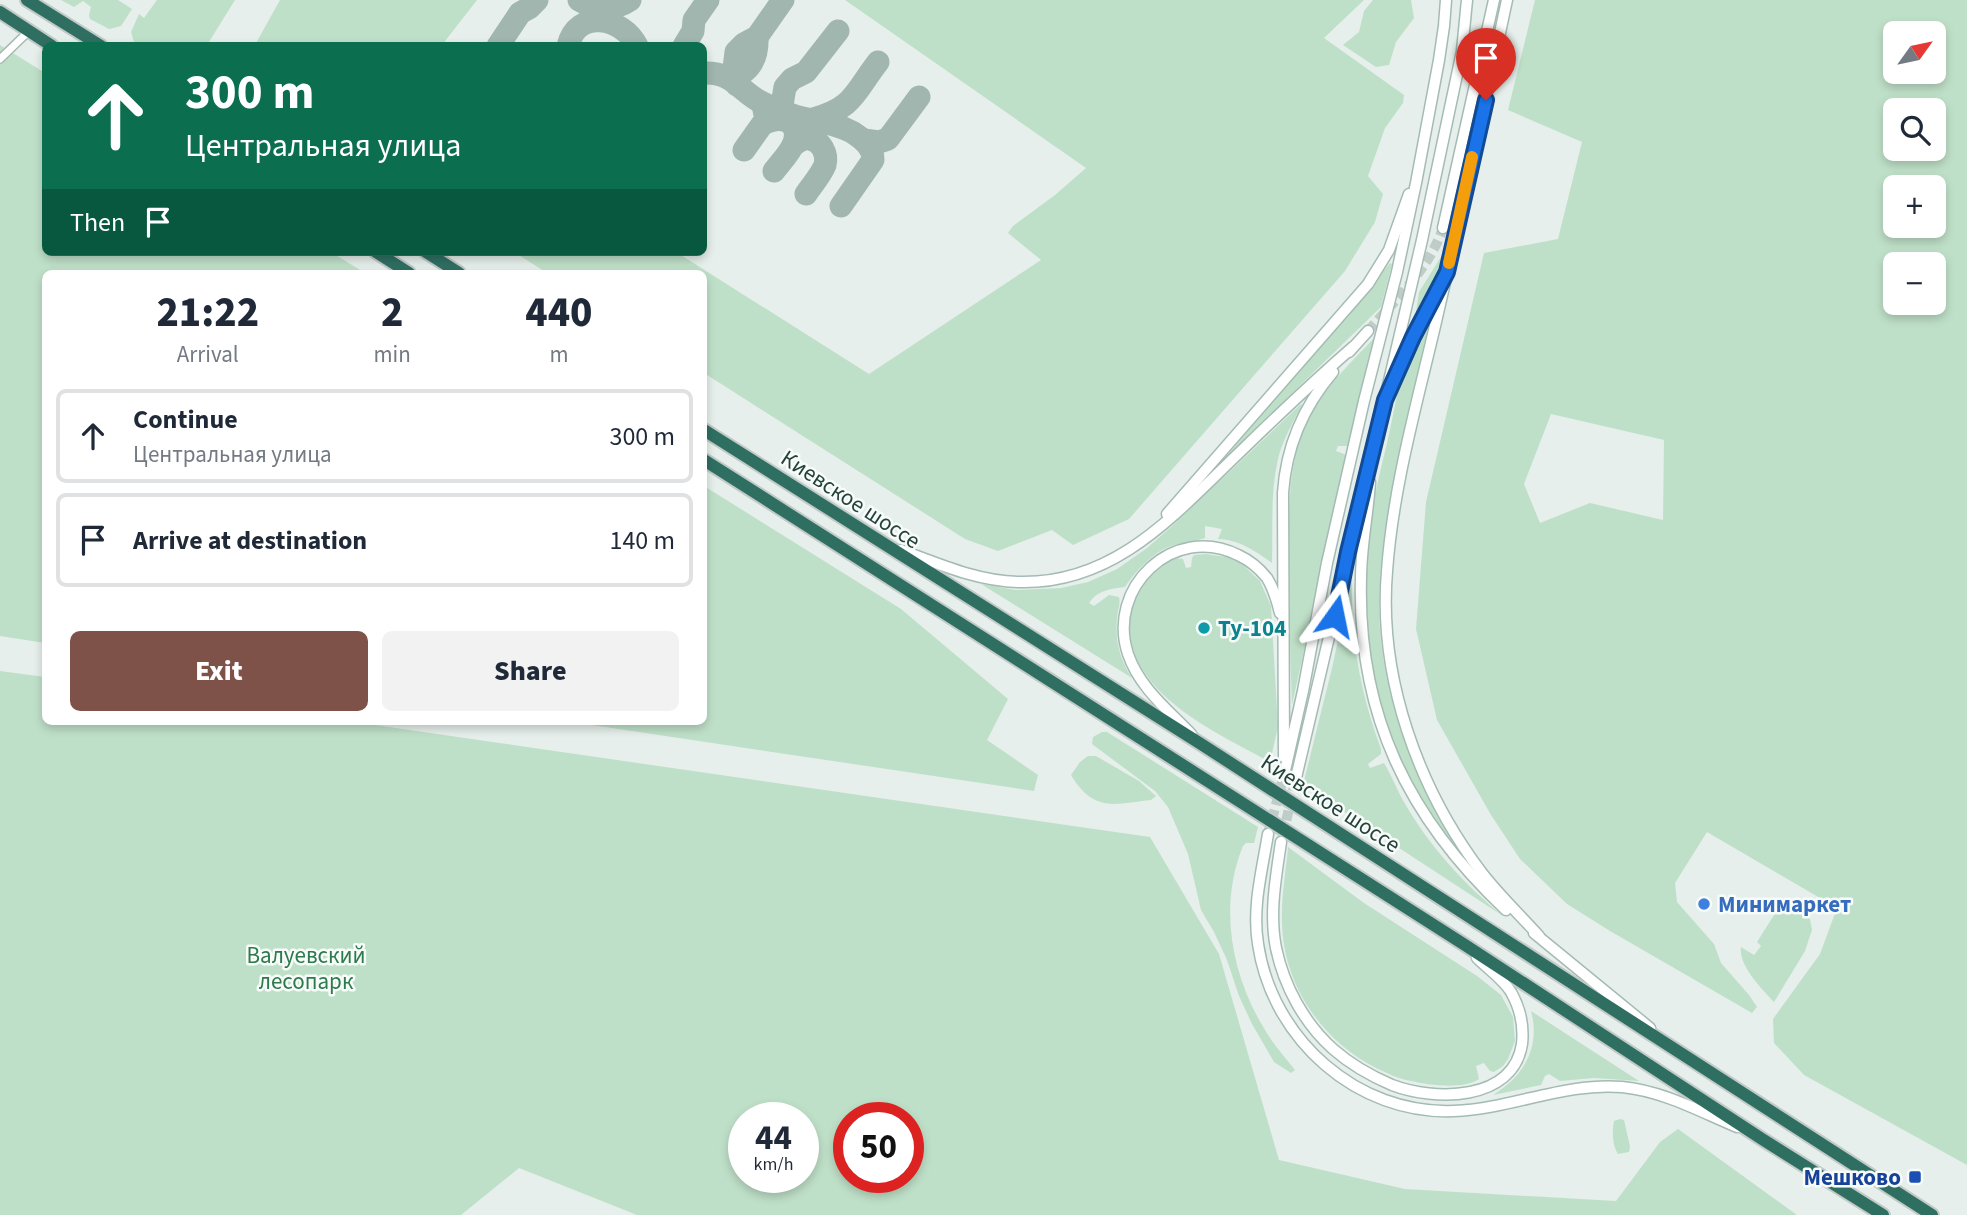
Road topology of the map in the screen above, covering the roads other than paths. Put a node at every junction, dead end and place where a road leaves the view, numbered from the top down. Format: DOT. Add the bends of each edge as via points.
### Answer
graph roads {
  1 [pos="27,0"];
  2 [pos="1446,0"];
  3 [pos="1467,0"];
  4 [pos="1494,0"];
  5 [pos="1507,0"];
  6 [pos="0,12"];
  7 [pos="29,31"];
  8 [pos="46,42"];
  9 [pos="95,42"];
  10 [pos="0,59"];
  11 [pos="1418,168"];
  12 [pos="1443,228"];
  13 [pos="382,256"];
  14 [pos="432,256"];
  15 [pos="404,270"];
  16 [pos="454,270"];
  17 [pos="1447,272"];
  18 [pos="1368,331"];
  19 [pos="1353,348"];
  20 [pos="1385,400"];
  21 [pos="707,432"];
  22 [pos="1371,453"];
  23 [pos="707,462"];
  24 [pos="1144,540"];
  25 [pos="878,541"];
  26 [pos="1283,622"];
  27 [pos="1201,744"];
  28 [pos="1295,782"];
  29 [pos="1268,834"];
  30 [pos="1281,842"];
  31 [pos="1539,936"];
  32 [pos="1465,945"];
  33 [pos="1686,1058"];
  34 [pos="1762,1139"];
  35 [pos="1883,1215"];
  36 [pos="1932,1215"];
  1 -- 9 [label="highway"];
  2 -- 11 [label="main road"];
  3 -- 20 [label="main road" via="1454,95"];
  4 -- 12 [label="main road"];
  5 -- 17 [label="main road"];
  6 -- 7 [label="highway"];
  7 -- 8 [label="highway"];
  7 -- 10 [label="street"];
  11 -- 24 [label="main road" via="1389,250 1368,284"];
  11 -- 26 [label="main road" via="1283,775"];
  13 -- 15 [label="highway"];
  14 -- 16 [label="highway"];
  17 -- 20 [label="main road"];
  17 -- 31 [label="main road" via="1399,477 1387,572 1389,652 1414,749 1439,807 1483,874"];
  18 -- 19 [label="main road"];
  19 -- 24 [label="main road"];
  19 -- 26 [label="main road" via="1311,401 1285,468"];
  20 -- 22 [label="main road"];
  21 -- 25 [label="highway, Киевское шоссе"];
  22 -- 28 [label="main road"];
  22 -- 31 [label="main road" via="1362,620 1371,685 1386,738 1408,788 1446,846 1484,889"];
  23 -- 32 [label="highway, Киевское шоссе"];
  24 -- 25 [label="main road" via="1088,572 1023,582 980,578"];
  25 -- 27 [label="highway, Киевское шоссе"];
  26 -- 27 [label="main road" via="1263,573 1241,557 1217,548 1172,554 1153,566 1135,587 1123,624 1131,662 1147,688"];
  27 -- 33 [label="highway, Киевское шоссе"];
  29 -- 34 [label="main road" via="1256,909 1267,980 1305,1046 1354,1086 1384,1100 1428,1111 1495,1107 1580,1088 1623,1087 1662,1096"];
  30 -- 32 [label="main road" via="1273,925 1282,971 1316,1032 1371,1075 1413,1090 1455,1093 1490,1086 1513,1066 1522,1042 1518,1009 1507,988"];
  31 -- 33 [label="main road"];
  32 -- 34 [label="highway, Киевское шоссе"];
  33 -- 36 [label="highway, Киевское шоссе"];
  34 -- 35 [label="highway, Киевское шоссе"];
}
